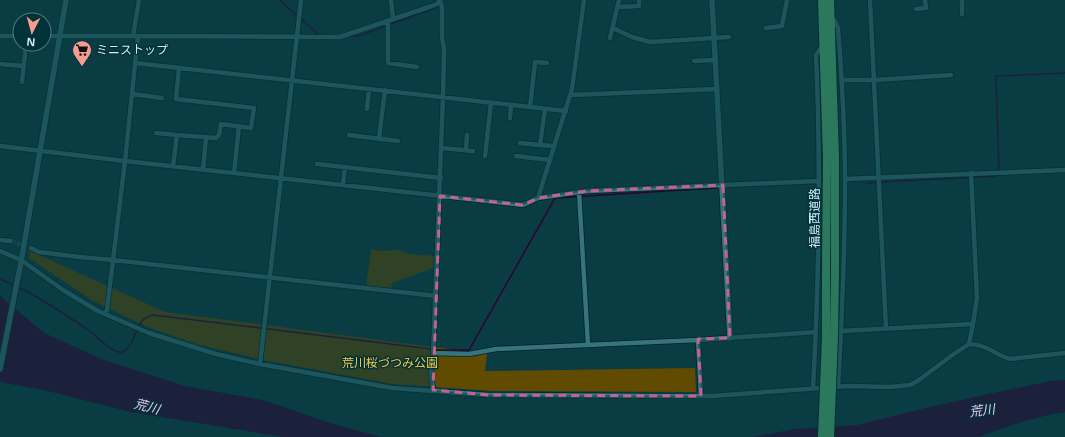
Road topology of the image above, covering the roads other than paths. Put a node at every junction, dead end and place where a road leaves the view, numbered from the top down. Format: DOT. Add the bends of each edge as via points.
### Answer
graph roads {
  1 [pos="66,0"];
  2 [pos="139,0"];
  3 [pos="301,0"];
  4 [pos="391,0"];
  5 [pos="440,0"];
  6 [pos="584,0"];
  7 [pos="619,0"];
  8 [pos="639,0"];
  9 [pos="712,0"];
  10 [pos="787,0"];
  11 [pos="822,0"];
  12 [pos="830,0"];
  13 [pos="870,0"];
  14 [pos="925,0"];
  15 [pos="962,0"];
  16 [pos="618,7"];
  17 [pos="916,9"];
  18 [pos="962,14"];
  19 [pos="831,16"];
  20 [pos="391,20"];
  21 [pos="613,28"];
  22 [pos="766,28"];
  23 [pos="0,36"];
  24 [pos="12,36"];
  25 [pos="52,36"];
  26 [pos="60,36"];
  27 [pos="135,36"];
  28 [pos="297,36"];
  29 [pos="729,37"];
  30 [pos="610,38"];
  31 [pos="714,38"];
  32 [pos="823,44"];
  33 [pos="25,52"];
  34 [pos="715,60"];
  35 [pos="694,61"];
  36 [pos="135,63"];
  37 [pos="547,63"];
  38 [pos="0,64"];
  39 [pos="23,66"];
  40 [pos="417,67"];
  41 [pos="179,68"];
  42 [pos="951,75"];
  43 [pos="292,80"];
  44 [pos="842,80"];
  45 [pos="874,80"];
  46 [pos="22,82"];
  47 [pos="369,89"];
  48 [pos="717,89"];
  49 [pos="385,90"];
  50 [pos="132,94"];
  51 [pos="570,96"];
  52 [pos="443,97"];
  53 [pos="162,98"];
  54 [pos="491,103"];
  55 [pos="512,105"];
  56 [pos="530,107"];
  57 [pos="367,109"];
  58 [pos="545,109"];
  59 [pos="566,111"];
  60 [pos="510,118"];
  61 [pos="239,126"];
  62 [pos="156,133"];
  63 [pos="177,135"];
  64 [pos="349,135"];
  65 [pos="467,136"];
  66 [pos="206,138"];
  67 [pos="379,138"];
  68 [pos="398,141"];
  69 [pos="520,143"];
  70 [pos="540,145"];
  71 [pos="0,146"];
  72 [pos="554,146"];
  73 [pos="442,148"];
  74 [pos="466,150"];
  75 [pos="40,151"];
  76 [pos="473,151"];
  77 [pos="485,156"];
  78 [pos="516,156"];
  79 [pos="550,160"];
  80 [pos="125,161"];
  81 [pos="317,164"];
  82 [pos="173,166"];
  83 [pos="345,167"];
  84 [pos="203,170"];
  85 [pos="1065,170"];
  86 [pos="234,173"];
  87 [pos="971,173"];
  88 [pos="879,177"];
  89 [pos="441,178"];
  90 [pos="281,179"];
  91 [pos="845,179"];
  92 [pos="818,181"];
  93 [pos="343,185"];
  94 [pos="723,185"];
  95 [pos="579,192"];
  96 [pos="440,196"];
  97 [pos="538,198"];
  98 [pos="0,240"];
  99 [pos="11,241"];
  100 [pos="31,248"];
  101 [pos="0,251"];
  102 [pos="113,260"];
  103 [pos="21,261"];
  104 [pos="830,271"];
  105 [pos="270,278"];
  106 [pos="436,296"];
  107 [pos="105,314"];
  108 [pos="973,324"];
  109 [pos="886,329"];
  110 [pos="841,331"];
  111 [pos="816,332"];
  112 [pos="730,338"];
  113 [pos="698,340"];
  114 [pos="588,344"];
  115 [pos="969,344"];
  116 [pos="433,353"];
  117 [pos="1065,353"];
  118 [pos="260,364"];
  119 [pos="0,368"];
  120 [pos="838,387"];
  121 [pos="813,388"];
  122 [pos="433,390"];
  123 [pos="701,396"];
  124 [pos="822,437"];
  125 [pos="830,437"];
  1 -- 26 [label="street"];
  2 -- 27 [label="street"];
  3 -- 28 [label="street"];
  4 -- 20 [label="street"];
  5 -- 20 [label="street" via="437,4"];
  5 -- 52 [label="street" via="444,49"];
  6 -- 51 [label="street"];
  7 -- 16 [label="street"];
  8 -- 16 [label="street" via="639,6"];
  9 -- 31 [label="street"];
  10 -- 22 [label="street" via="782,26"];
  11 -- 32 [label="highway, 福島西道路"];
  12 -- 19 [label="highway, 福島西道路"];
  13 -- 45 [label="street"];
  14 -- 17 [label="street" via="926,8"];
  15 -- 18 [label="street"];
  16 -- 21 [label="street"];
  19 -- 44 [label="street" via="838,28"];
  19 -- 104 [label="highway, 福島西道路" via="835,158"];
  20 -- 28 [label="street" via="340,38"];
  20 -- 40 [label="street" via="388,63"];
  21 -- 30 [label="street"];
  21 -- 31 [label="street" via="650,42"];
  23 -- 24 [label="street"];
  25 -- 26 [label="street"];
  26 -- 27 [label="street"];
  26 -- 75 [label="street"];
  27 -- 28 [label="street"];
  27 -- 36 [label="street"];
  28 -- 43 [label="street"];
  29 -- 31 [label="street"];
  31 -- 34 [label="street"];
  32 -- 92 [label="street" via="816,55"];
  32 -- 104 [label="highway, 福島西道路"];
  33 -- 39 [label="street"];
  34 -- 35 [label="street"];
  34 -- 48 [label="street"];
  36 -- 41 [label="street"];
  36 -- 50 [label="street"];
  37 -- 56 [label="street" via="535,62"];
  38 -- 39 [label="street"];
  39 -- 46 [label="street"];
  41 -- 43 [label="street"];
  41 -- 61 [label="street" via="176,99 254,108 251,128"];
  42 -- 45 [label="street"];
  43 -- 47 [label="street"];
  43 -- 90 [label="street"];
  44 -- 45 [label="street"];
  44 -- 91 [label="street"];
  45 -- 88 [label="street"];
  47 -- 49 [label="street"];
  47 -- 57 [label="street"];
  48 -- 51 [label="street"];
  48 -- 94 [label="street"];
  49 -- 52 [label="street"];
  49 -- 67 [label="street"];
  50 -- 53 [label="street"];
  50 -- 80 [label="street"];
  51 -- 59 [label="street"];
  52 -- 54 [label="street"];
  52 -- 73 [label="street"];
  54 -- 55 [label="street"];
  54 -- 77 [label="street"];
  55 -- 56 [label="street"];
  55 -- 60 [label="street"];
  56 -- 58 [label="street"];
  58 -- 59 [label="street"];
  58 -- 70 [label="street"];
  59 -- 72 [label="street"];
  61 -- 66 [label="street" via="221,124 216,138"];
  61 -- 86 [label="street"];
  62 -- 63 [label="street"];
  63 -- 66 [label="street"];
  63 -- 82 [label="street"];
  64 -- 67 [label="street"];
  65 -- 74 [label="street"];
  66 -- 84 [label="street"];
  67 -- 68 [label="street"];
  69 -- 70 [label="street"];
  70 -- 72 [label="street"];
  71 -- 75 [label="street"];
  72 -- 79 [label="street"];
  73 -- 74 [label="street"];
  73 -- 89 [label="street"];
  74 -- 76 [label="street"];
  75 -- 80 [label="street"];
  75 -- 103 [label="street"];
  78 -- 79 [label="street"];
  79 -- 97 [label="street"];
  80 -- 82 [label="street"];
  80 -- 102 [label="street"];
  81 -- 83 [label="street"];
  82 -- 84 [label="street"];
  83 -- 89 [label="street"];
  83 -- 93 [label="street"];
  84 -- 86 [label="street"];
  85 -- 87 [label="street"];
  86 -- 90 [label="street"];
  87 -- 88 [label="street"];
  87 -- 108 [label="street" via="978,298"];
  88 -- 91 [label="street"];
  88 -- 109 [label="street"];
  89 -- 96 [label="street"];
  90 -- 93 [label="street"];
  90 -- 105 [label="street"];
  91 -- 110 [label="street"];
  92 -- 94 [label="street"];
  92 -- 111 [label="street"];
  93 -- 96 [label="street"];
  94 -- 95 [label="street"];
  94 -- 112 [label="street"];
  95 -- 97 [label="street"];
  95 -- 114 [label="street"];
  96 -- 97 [label="street" via="523,205"];
  96 -- 106 [label="street"];
  98 -- 99 [label="street"];
  100 -- 102 [label="street" via="39,252"];
  101 -- 103 [label="street"];
  102 -- 105 [label="street"];
  102 -- 107 [label="street"];
  103 -- 107 [label="street" via="63,290"];
  103 -- 119 [label="street"];
  104 -- 124 [label="highway, 福島西道路, bridge"];
  104 -- 125 [label="highway, 福島西道路, bridge" via="834,336"];
  105 -- 106 [label="street"];
  105 -- 118 [label="street"];
  106 -- 116 [label="street"];
  107 -- 118 [label="street" via="149,333 216,354"];
  108 -- 109 [label="street"];
  108 -- 115 [label="street"];
  109 -- 110 [label="street"];
  110 -- 120 [label="street"];
  111 -- 112 [label="street"];
  111 -- 121 [label="street"];
  112 -- 113 [label="street"];
  113 -- 114 [label="street"];
  113 -- 123 [label="street"];
  114 -- 116 [label="street" via="496,349 469,354"];
  115 -- 117 [label="street" via="986,347 1010,359"];
  115 -- 120 [label="street" via="910,385"];
  116 -- 122 [label="street"];
  118 -- 122 [label="street" via="392,388"];
  120 -- 121 [label="street"];
  121 -- 123 [label="street"];
  122 -- 123 [label="street" via="489,395"];
}
